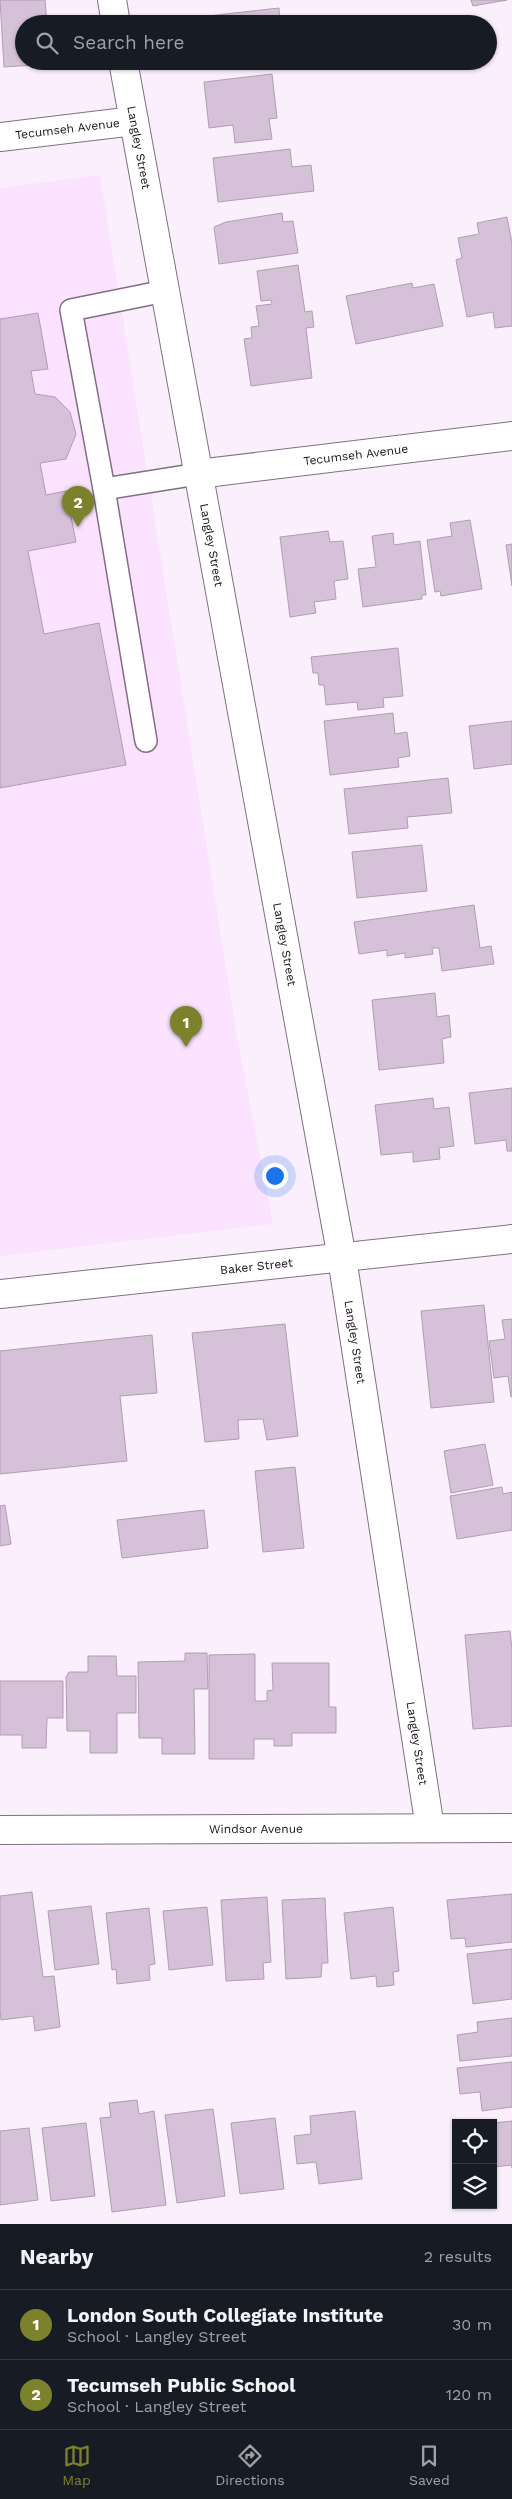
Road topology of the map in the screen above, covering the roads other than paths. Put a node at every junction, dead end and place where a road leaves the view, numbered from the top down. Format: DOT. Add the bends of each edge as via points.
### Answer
graph roads {
  1 [pos="112,0"];
  2 [pos="114,15"];
  3 [pos="125,70"];
  4 [pos="134,121"];
  5 [pos="0,137"];
  6 [pos="165,291"];
  7 [pos="512,436"];
  8 [pos="198,474"];
  9 [pos="104,489"];
  10 [pos="146,741"];
  11 [pos="512,1239"];
  12 [pos="342,1258"];
  13 [pos="0,1294"];
  14 [pos="430,1828"];
  15 [pos="512,1828"];
  16 [pos="0,1830"];
  1 -- 2 [label="street"];
  3 -- 4 [label="street, Langley Street"];
  4 -- 5 [label="street, Tecumseh Avenue"];
  4 -- 6 [label="street, Langley Street"];
  6 -- 8 [label="street, Langley Street"];
  6 -- 9 [label="lane" via="71,310"];
  7 -- 8 [label="street, Tecumseh Avenue"];
  8 -- 9 [label="lane"];
  8 -- 12 [label="street, Langley Street"];
  9 -- 10 [label="lane"];
  11 -- 12 [label="street, Baker Street"];
  12 -- 13 [label="street, Baker Street"];
  12 -- 14 [label="street, Langley Street"];
  14 -- 15 [label="street, Windsor Avenue"];
  14 -- 16 [label="street, Windsor Avenue"];
}
